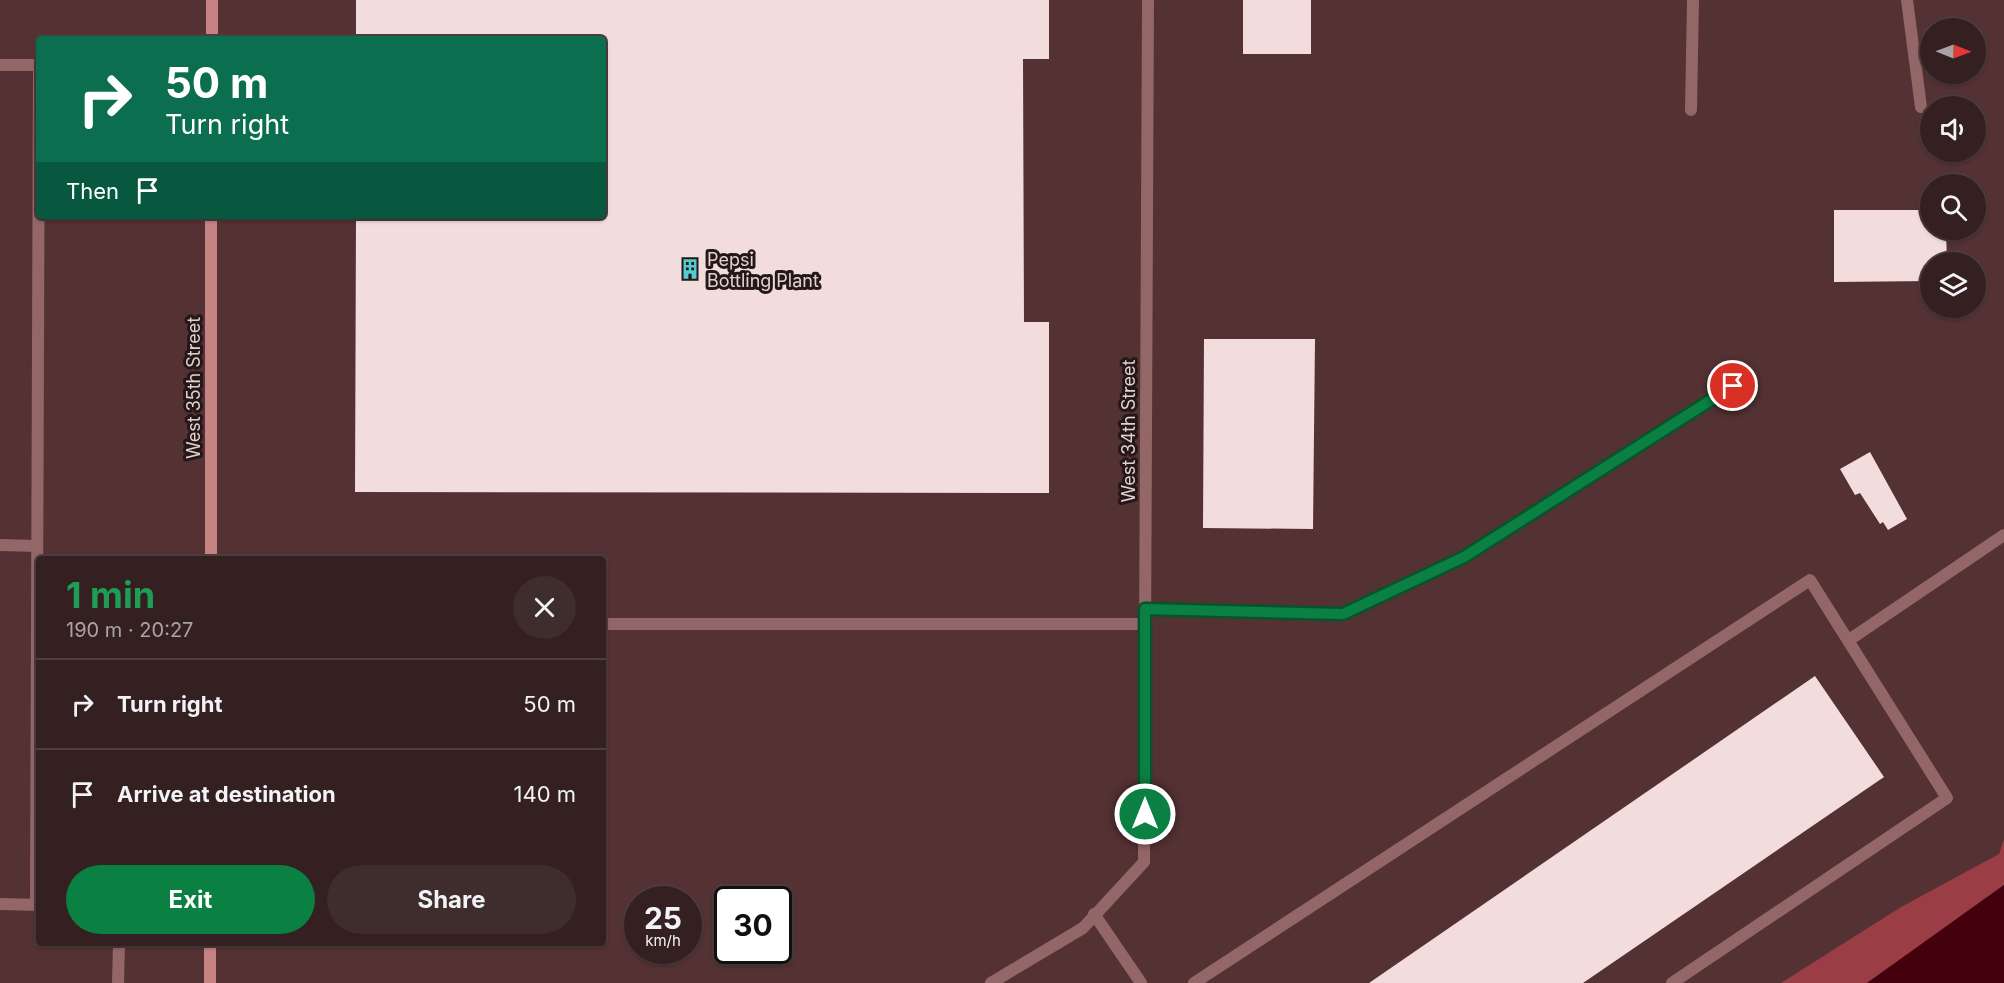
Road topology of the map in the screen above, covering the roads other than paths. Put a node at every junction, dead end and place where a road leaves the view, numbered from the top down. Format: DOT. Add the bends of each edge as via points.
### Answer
graph roads {
  1 [pos="212,0"];
  2 [pos="1148,0"];
  3 [pos="1693,0"];
  4 [pos="1907,0"];
  5 [pos="212,36"];
  6 [pos="0,65"];
  7 [pos="36,65"];
  8 [pos="1920,99"];
  9 [pos="1692,110"];
  10 [pos="38,219"];
  11 [pos="211,219"];
  12 [pos="1733,386"];
  13 [pos="2004,535"];
  14 [pos="0,545"];
  15 [pos="37,546"];
  16 [pos="37,556"];
  17 [pos="211,556"];
  18 [pos="1145,609"];
  19 [pos="606,624"];
  20 [pos="1146,624"];
  21 [pos="1849,640"];
  22 [pos="0,904"];
  23 [pos="36,905"];
  24 [pos="1095,914"];
  25 [pos="119,946"];
  26 [pos="210,946"];
  27 [pos="118,983"];
  28 [pos="210,983"];
  29 [pos="991,983"];
  30 [pos="1141,983"];
  31 [pos="1194,983"];
  32 [pos="1672,983"];
  1 -- 5 [label="main road"];
  2 -- 18 [label="street, West 34th Street"];
  3 -- 9 [label="street"];
  4 -- 8 [label="street"];
  6 -- 7 [label="street"];
  10 -- 15 [label="street"];
  11 -- 17 [label="main road, West 35th Street"];
  12 -- 18 [label="street" via="1464,557 1343,614"];
  13 -- 21 [label="street"];
  14 -- 15 [label="street"];
  15 -- 16 [label="street"];
  18 -- 20 [label="street, West 34th Street"];
  19 -- 20 [label="street"];
  20 -- 24 [label="street, West 34th Street" via="1144,862"];
  21 -- 31 [label="street" via="1810,580"];
  21 -- 32 [label="street" via="1947,798"];
  22 -- 23 [label="street"];
  24 -- 29 [label="street" via="1083,928"];
  24 -- 30 [label="street"];
  25 -- 27 [label="street"];
  26 -- 28 [label="main road"];
}
